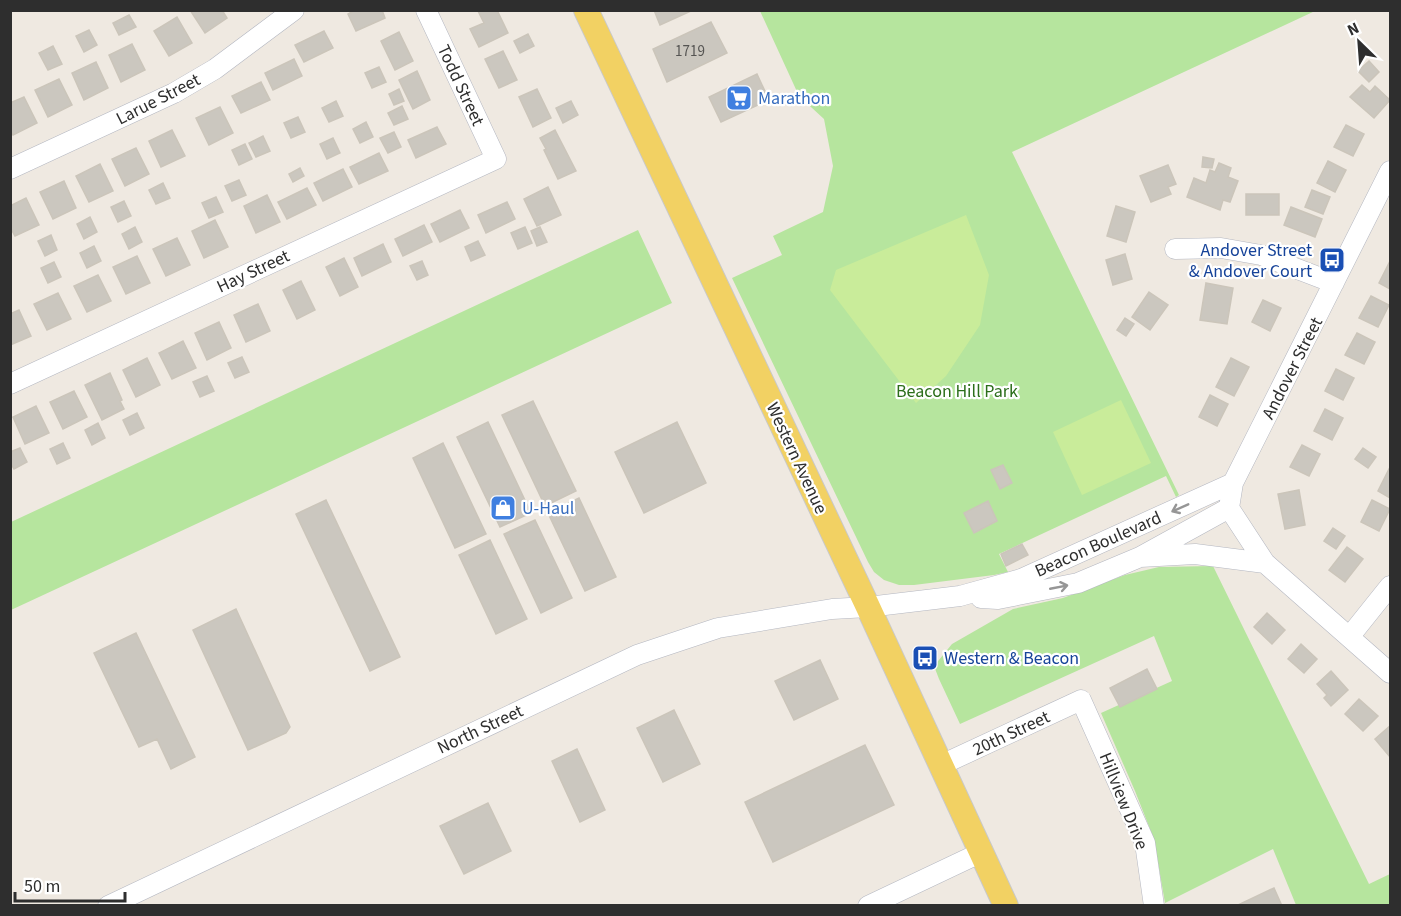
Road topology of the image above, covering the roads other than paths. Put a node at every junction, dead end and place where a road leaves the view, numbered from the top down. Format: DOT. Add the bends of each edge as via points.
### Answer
graph roads {
  1 [pos="294,10"];
  2 [pos="426,10"];
  3 [pos="586,10"];
  4 [pos="495,159"];
  5 [pos="10,169"];
  6 [pos="1390,171"];
  7 [pos="1175,249"];
  8 [pos="1334,283"];
  9 [pos="10,384"];
  10 [pos="1233,483"];
  11 [pos="1229,508"];
  12 [pos="1140,557"];
  13 [pos="1265,563"];
  14 [pos="1390,586"];
  15 [pos="960,596"];
  16 [pos="868,607"];
  17 [pos="1350,636"];
  18 [pos="1390,673"];
  19 [pos="1081,700"];
  20 [pos="941,765"];
  21 [pos="982,852"];
  22 [pos="108,906"];
  23 [pos="868,906"];
  24 [pos="1006,906"];
  25 [pos="1154,906"];
  1 -- 5 [label="street, Larue Street" via="215,69 174,93"];
  2 -- 4 [label="street, Todd Street"];
  3 -- 16 [label="main road, Western Avenue"];
  4 -- 9 [label="street, Hay Street"];
  6 -- 8 [label="street, Andover Street"];
  7 -- 8 [label="street" via="1221,248 1261,255"];
  8 -- 10 [label="street, Andover Street"];
  10 -- 11 [label="street, Andover Street"];
  10 -- 15 [label="street, Beacon Boulevard, one-way" via="1021,579"];
  11 -- 12 [label="street, Beacon Boulevard"];
  11 -- 13 [label="street"];
  12 -- 13 [label="street, Beacon Boulevard" via="1195,554"];
  15 -- 12 [label="street, Beacon Boulevard, one-way" via="998,599 1078,584"];
  13 -- 17 [label="street"];
  14 -- 17 [label="street"];
  15 -- 16 [label="street, Beacon Boulevard"];
  16 -- 20 [label="main road, Western Avenue"];
  16 -- 22 [label="street, North Street" via="832,609 718,628 637,655"];
  17 -- 18 [label="street"];
  19 -- 20 [label="street, 20th Street"];
  19 -- 25 [label="street, Hillview Drive" via="1145,843"];
  20 -- 21 [label="main road, Western Avenue"];
  21 -- 23 [label="street"];
  21 -- 24 [label="main road, Western Avenue"];
}
